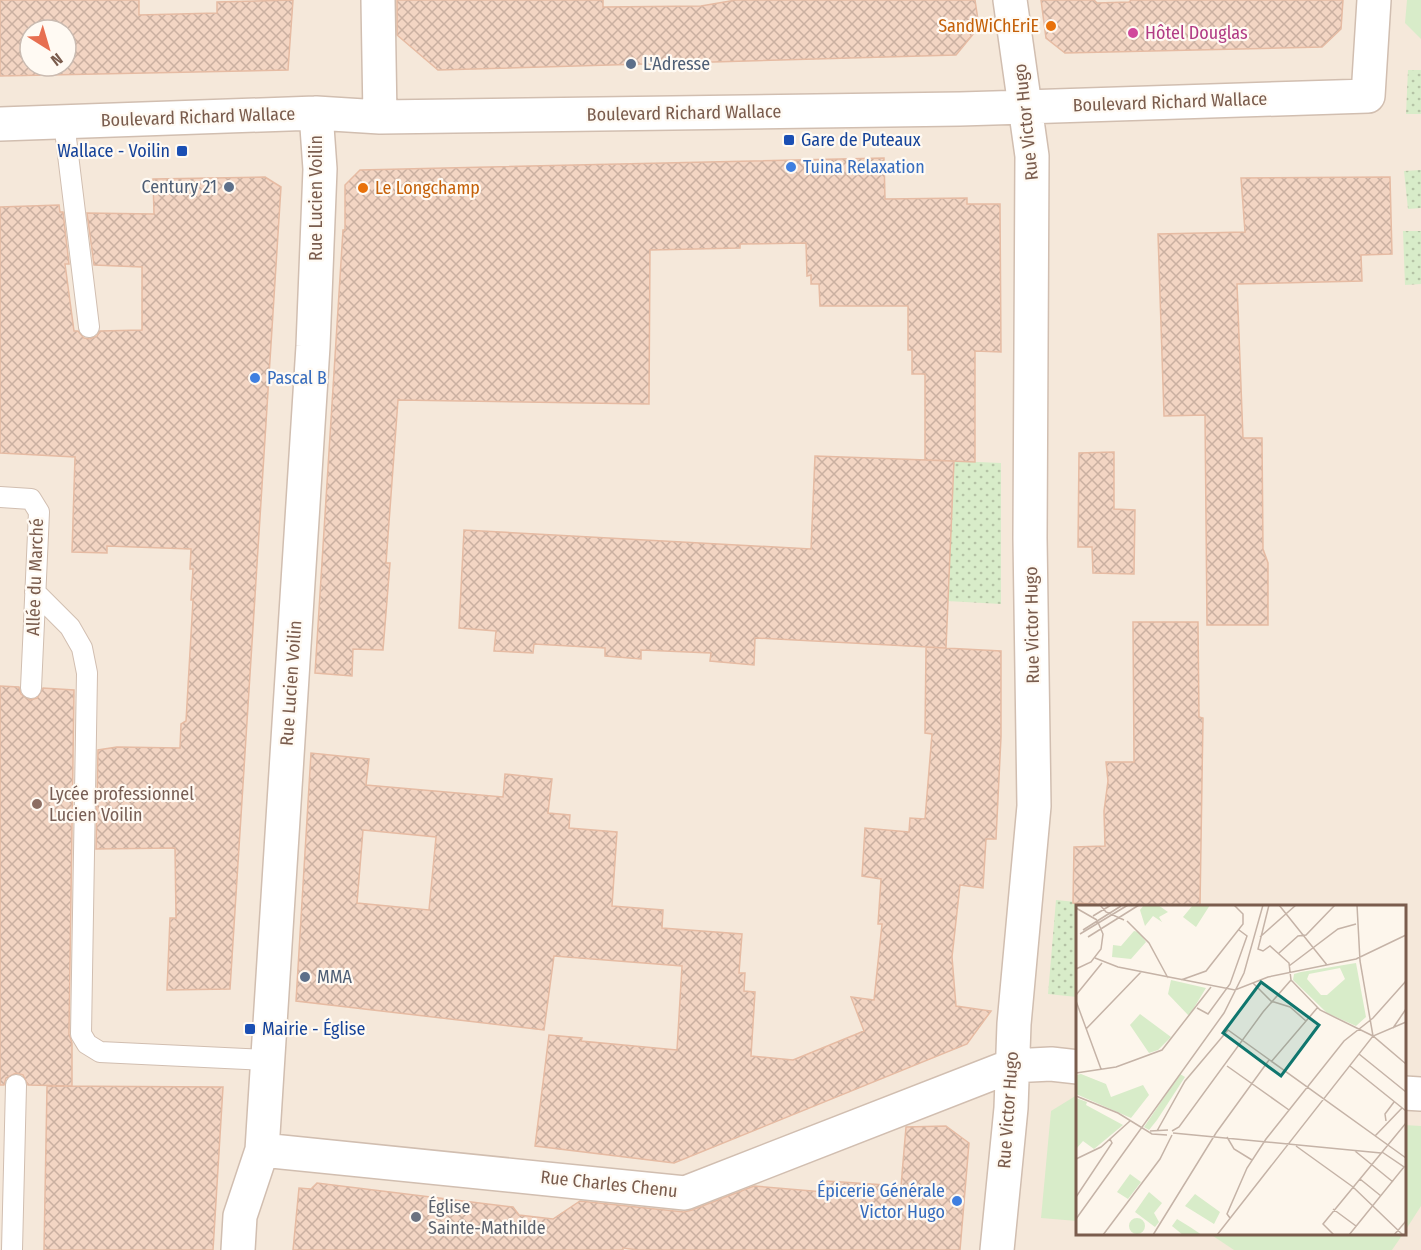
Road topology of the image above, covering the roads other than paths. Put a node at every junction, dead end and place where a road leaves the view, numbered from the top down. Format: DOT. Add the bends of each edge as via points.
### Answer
graph roads {
  1 [pos="378,0"];
  2 [pos="1010,0"];
  3 [pos="1374,0"];
  4 [pos="1027,106"];
  5 [pos="316,114"];
  6 [pos="380,117"];
  7 [pos="64,122"];
  8 [pos="0,124"];
  9 [pos="89,327"];
  10 [pos="0,497"];
  11 [pos="35,591"];
  12 [pos="32,688"];
  13 [pos="267,1060"];
  14 [pos="1011,1066"];
  15 [pos="1076,1067"];
  16 [pos="1406,1093"];
  17 [pos="1421,1094"];
  18 [pos="10,1095"];
  19 [pos="262,1150"];
  20 [pos="12,1250"];
  21 [pos="238,1250"];
  22 [pos="997,1250"];
  1 -- 6 [label="street"];
  2 -- 4 [label="street, Rue Victor Hugo"];
  3 -- 4 [label="street, Boulevard Richard Wallace" via="1368,96"];
  4 -- 6 [label="street, Boulevard Richard Wallace"];
  4 -- 14 [label="street, Rue Victor Hugo" via="1033,167 1030,538 1034,806"];
  5 -- 6 [label="street, Boulevard Richard Wallace"];
  5 -- 7 [label="street, Boulevard Richard Wallace"];
  5 -- 13 [label="street, Rue Lucien Voilin" via="320,169 313,346"];
  7 -- 8 [label="street, Boulevard Richard Wallace"];
  7 -- 9 [label="lane"];
  10 -- 11 [label="lane, Allée du Marché" via="31,499 39,512"];
  11 -- 12 [label="lane, Allée du Marché"];
  11 -- 13 [label="lane" via="70,627 82,648 87,673 81,1034 87,1044 100,1052"];
  13 -- 19 [label="street, Rue Lucien Voilin"];
  14 -- 15 [label="street, Rue Charles Chenu"];
  14 -- 19 [label="street, Rue Charles Chenu" via="685,1192"];
  14 -- 22 [label="street, Rue Victor Hugo" via="1011,1108"];
  16 -- 17 [label="street"];
  18 -- 20 [label="lane"];
  19 -- 21 [label="street, Rue Lucien Voilin" via="240,1215"];
}
